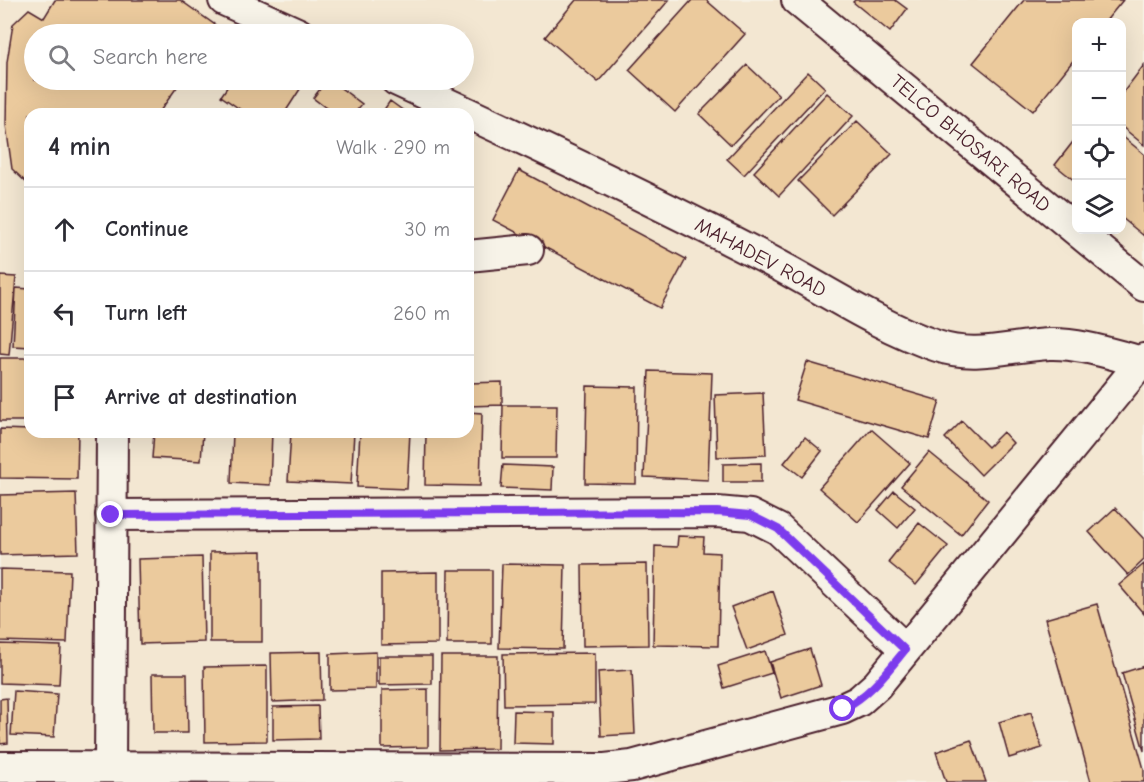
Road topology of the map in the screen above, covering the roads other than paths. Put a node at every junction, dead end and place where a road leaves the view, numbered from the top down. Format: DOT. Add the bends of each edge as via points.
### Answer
graph roads {
  1 [pos="224,0"];
  2 [pos="797,0"];
  3 [pos="277,24"];
  4 [pos="418,90"];
  5 [pos="457,108"];
  6 [pos="474,116"];
  7 [pos="528,250"];
  8 [pos="474,255"];
  9 [pos="1144,286"];
  10 [pos="1143,361"];
  11 [pos="112,438"];
  12 [pos="111,515"];
  13 [pos="905,650"];
  14 [pos="0,767"];
  15 [pos="110,767"];
  16 [pos="279,775"];
  17 [pos="534,775"];
  1 -- 3 [label="lane"];
  2 -- 9 [label="lane, TELCO BHOSARI ROAD"];
  4 -- 5 [label="lane, MAHADEV ROAD"];
  6 -- 10 [label="lane, MAHADEV ROAD" via="766,258 885,324 938,346 967,353 1050,344 1085,347"];
  7 -- 8 [label="lane"];
  10 -- 13 [label="lane"];
  11 -- 12 [label="lane"];
  12 -- 13 [label="lane" via="750,515 778,529"];
  12 -- 15 [label="lane"];
  13 -- 17 [label="lane" via="877,685 843,709 632,766"];
  14 -- 15 [label="lane"];
  15 -- 16 [label="lane"];
  16 -- 17 [label="lane"];
}
